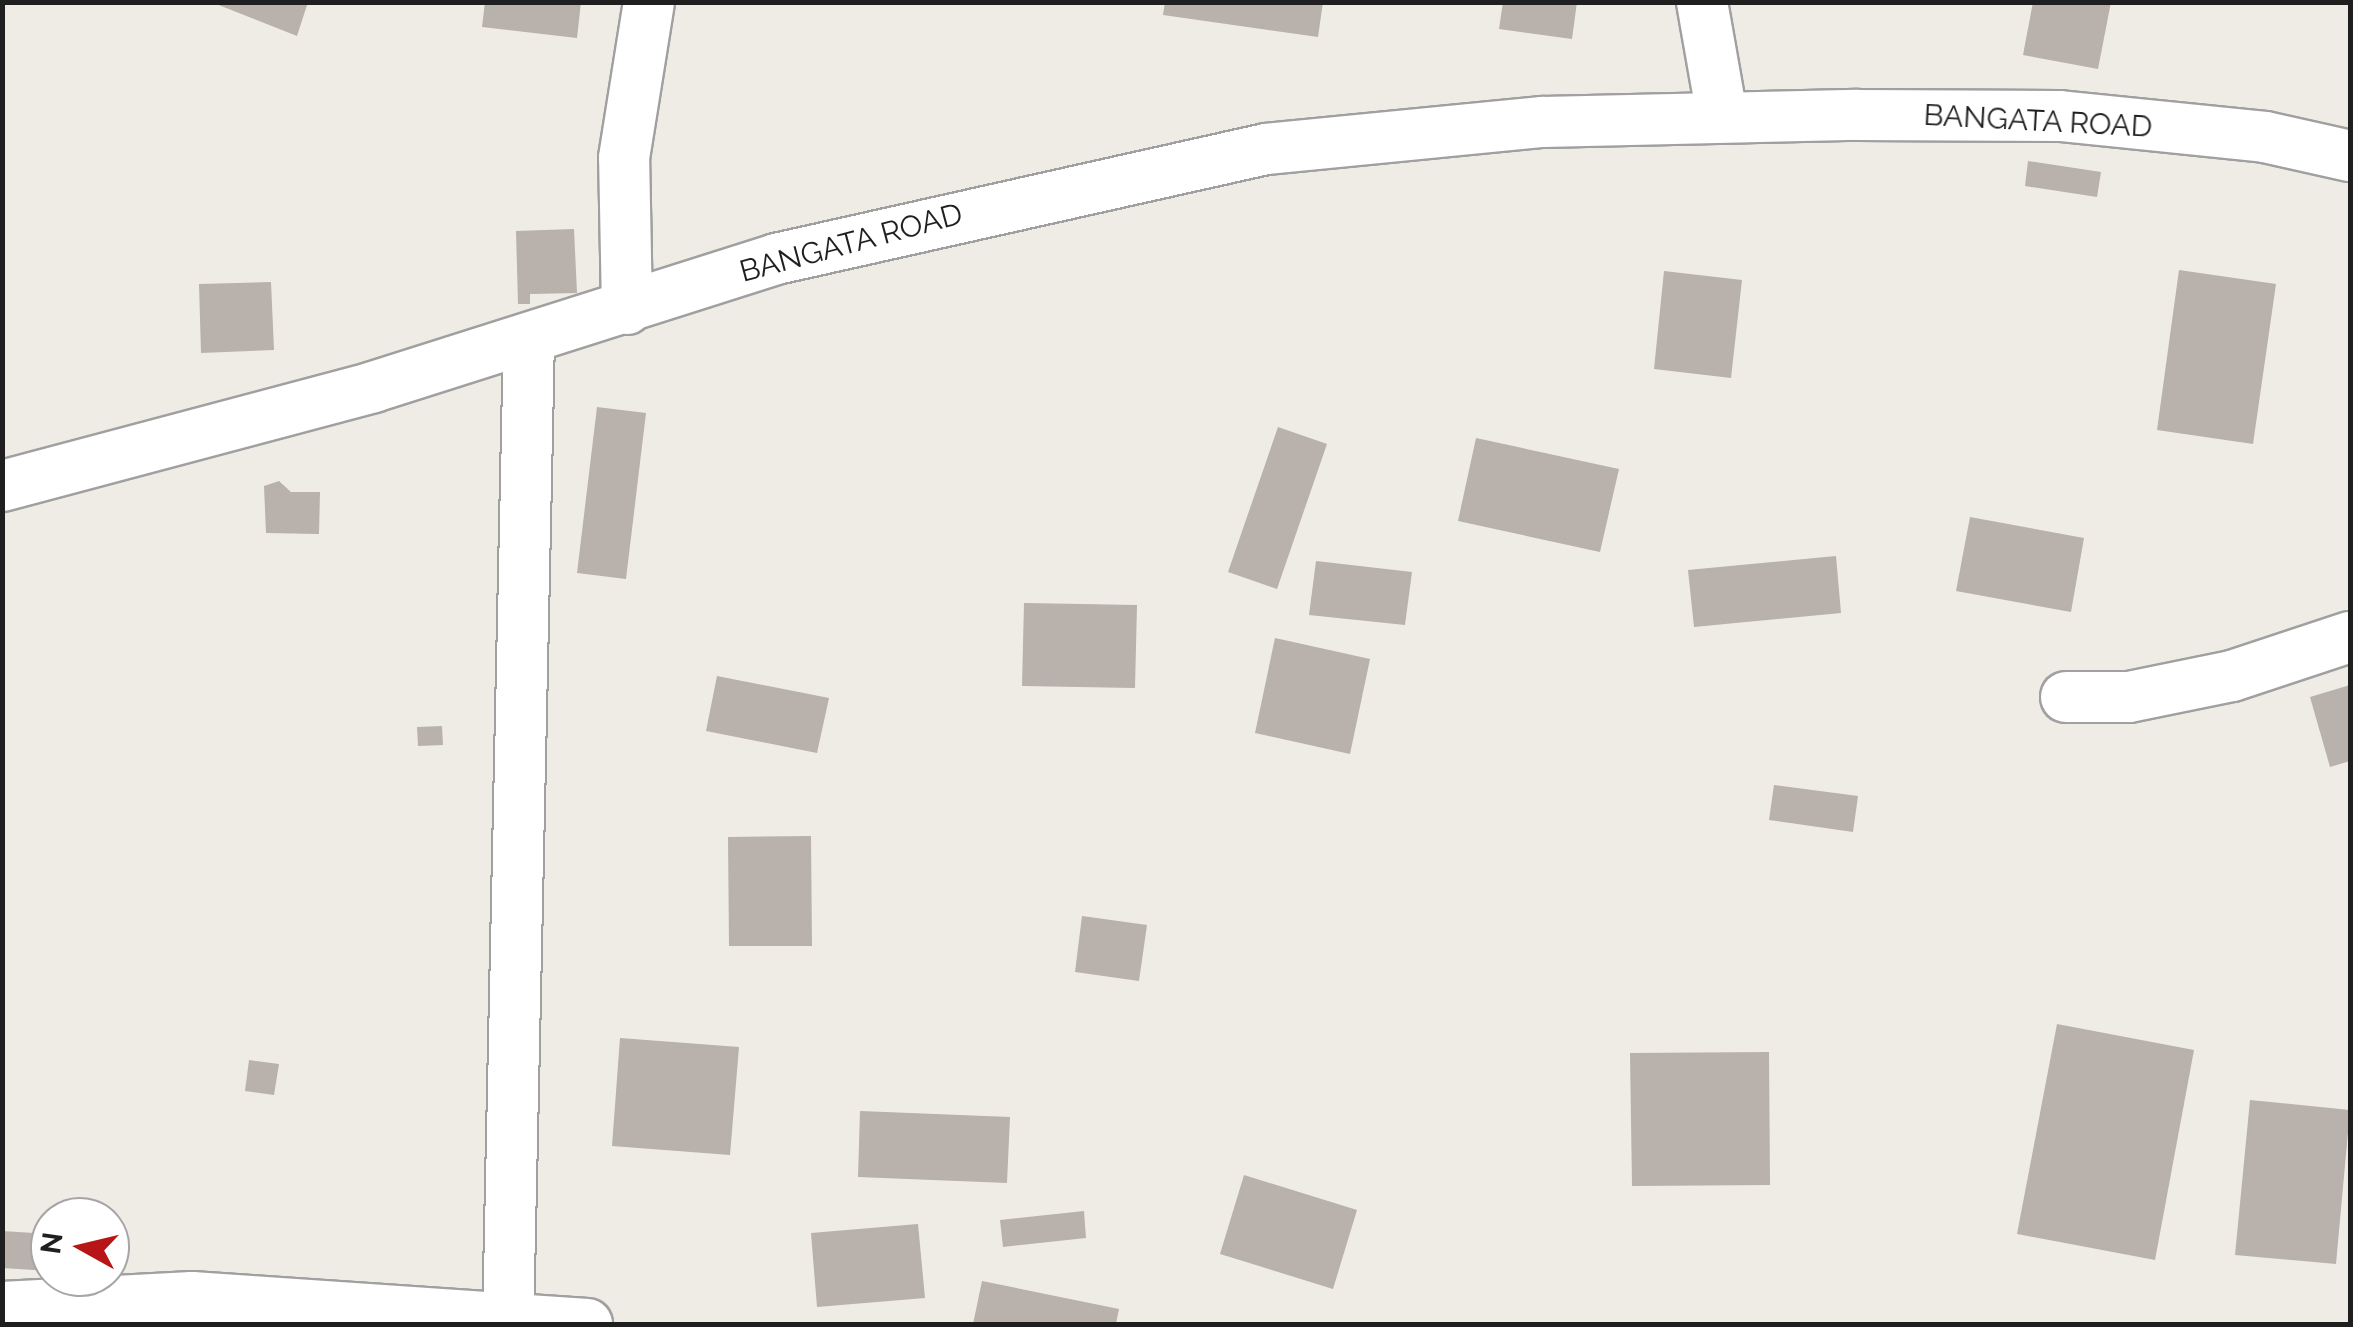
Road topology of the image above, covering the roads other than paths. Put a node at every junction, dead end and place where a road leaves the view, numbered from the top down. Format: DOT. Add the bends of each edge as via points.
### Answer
graph roads {
  1 [pos="649,2"];
  2 [pos="1702,2"];
  3 [pos="1722,115"];
  4 [pos="2350,156"];
  5 [pos="627,309"];
  6 [pos="529,340"];
  7 [pos="2,486"];
  8 [pos="2350,636"];
  9 [pos="2066,697"];
  10 [pos="2,1307"];
  11 [pos="508,1320"];
  12 [pos="587,1324"];
  1 -- 5 [label="street" via="624,158"];
  2 -- 3 [label="street"];
  3 -- 4 [label="street, BANGATA ROAD" via="2060,116 2265,137"];
  3 -- 5 [label="street, BANGATA ROAD" via="1247,152 776,260"];
  5 -- 6 [label="street, BANGATA ROAD"];
  6 -- 7 [label="street, BANGATA ROAD"];
  6 -- 11 [label="street"];
  8 -- 9 [label="street" via="2232,676 2129,696"];
  10 -- 11 [label="street" via="192,1296"];
  11 -- 12 [label="street"];
}
